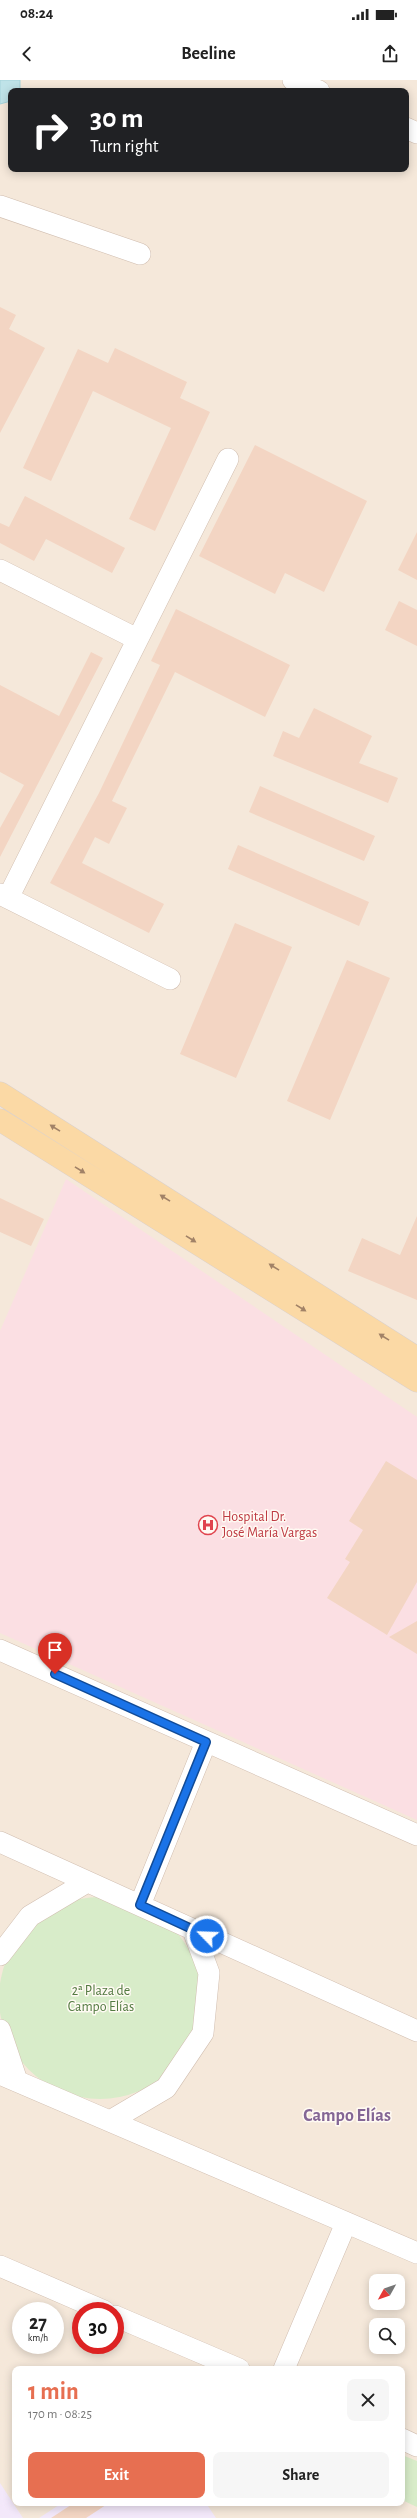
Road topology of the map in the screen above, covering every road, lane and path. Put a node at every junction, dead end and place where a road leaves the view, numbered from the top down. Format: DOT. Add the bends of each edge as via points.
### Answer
graph roads {
  1 [pos="293,80"];
  2 [pos="312,88"];
  3 [pos="0,206"];
  4 [pos="140,254"];
  5 [pos="228,459"];
  6 [pos="0,570"];
  7 [pos="137,639"];
  8 [pos="4,896"];
  9 [pos="170,979"];
  10 [pos="0,1093"];
  11 [pos="0,1120"];
  12 [pos="417,1358"];
  13 [pos="417,1381"];
  14 [pos="0,1650"];
  15 [pos="206,1742"];
  16 [pos="417,1835"];
  17 [pos="0,1842"];
  18 [pos="87,1882"];
  19 [pos="140,1905"];
  20 [pos="193,1930"];
  21 [pos="0,1956"];
  22 [pos="0,2030"];
  23 [pos="417,2031"];
  24 [pos="8,2078"];
  25 [pos="110,2121"];
  26 [pos="346,2223"];
  27 [pos="417,2253"];
  28 [pos="0,2266"];
  29 [pos="83,2302"];
  30 [pos="124,2320"];
  31 [pos="232,2366"];
  32 [pos="285,2366"];
  33 [pos="405,2440"];
  34 [pos="417,2446"];
  1 -- 2 [label="street"];
  3 -- 4 [label="street"];
  5 -- 7 [label="street"];
  6 -- 7 [label="street"];
  7 -- 8 [label="street"];
  8 -- 9 [label="street"];
  12 -- 10 [label="main road, one-way"];
  11 -- 13 [label="main road, one-way"];
  14 -- 15 [label="street"];
  15 -- 16 [label="street"];
  15 -- 19 [label="street"];
  17 -- 18 [label="street"];
  18 -- 19 [label="street"];
  18 -- 21 [label="street" via="30,1916"];
  19 -- 20 [label="street"];
  20 -- 23 [label="street"];
  20 -- 25 [label="street" via="209,1973 203,2033 166,2088"];
  22 -- 24 [label="street"];
  24 -- 25 [label="street"];
  25 -- 26 [label="street"];
  26 -- 27 [label="street"];
  26 -- 32 [label="street"];
  28 -- 29 [label="street"];
  30 -- 31 [label="street"];
  33 -- 34 [label="street"];
}
